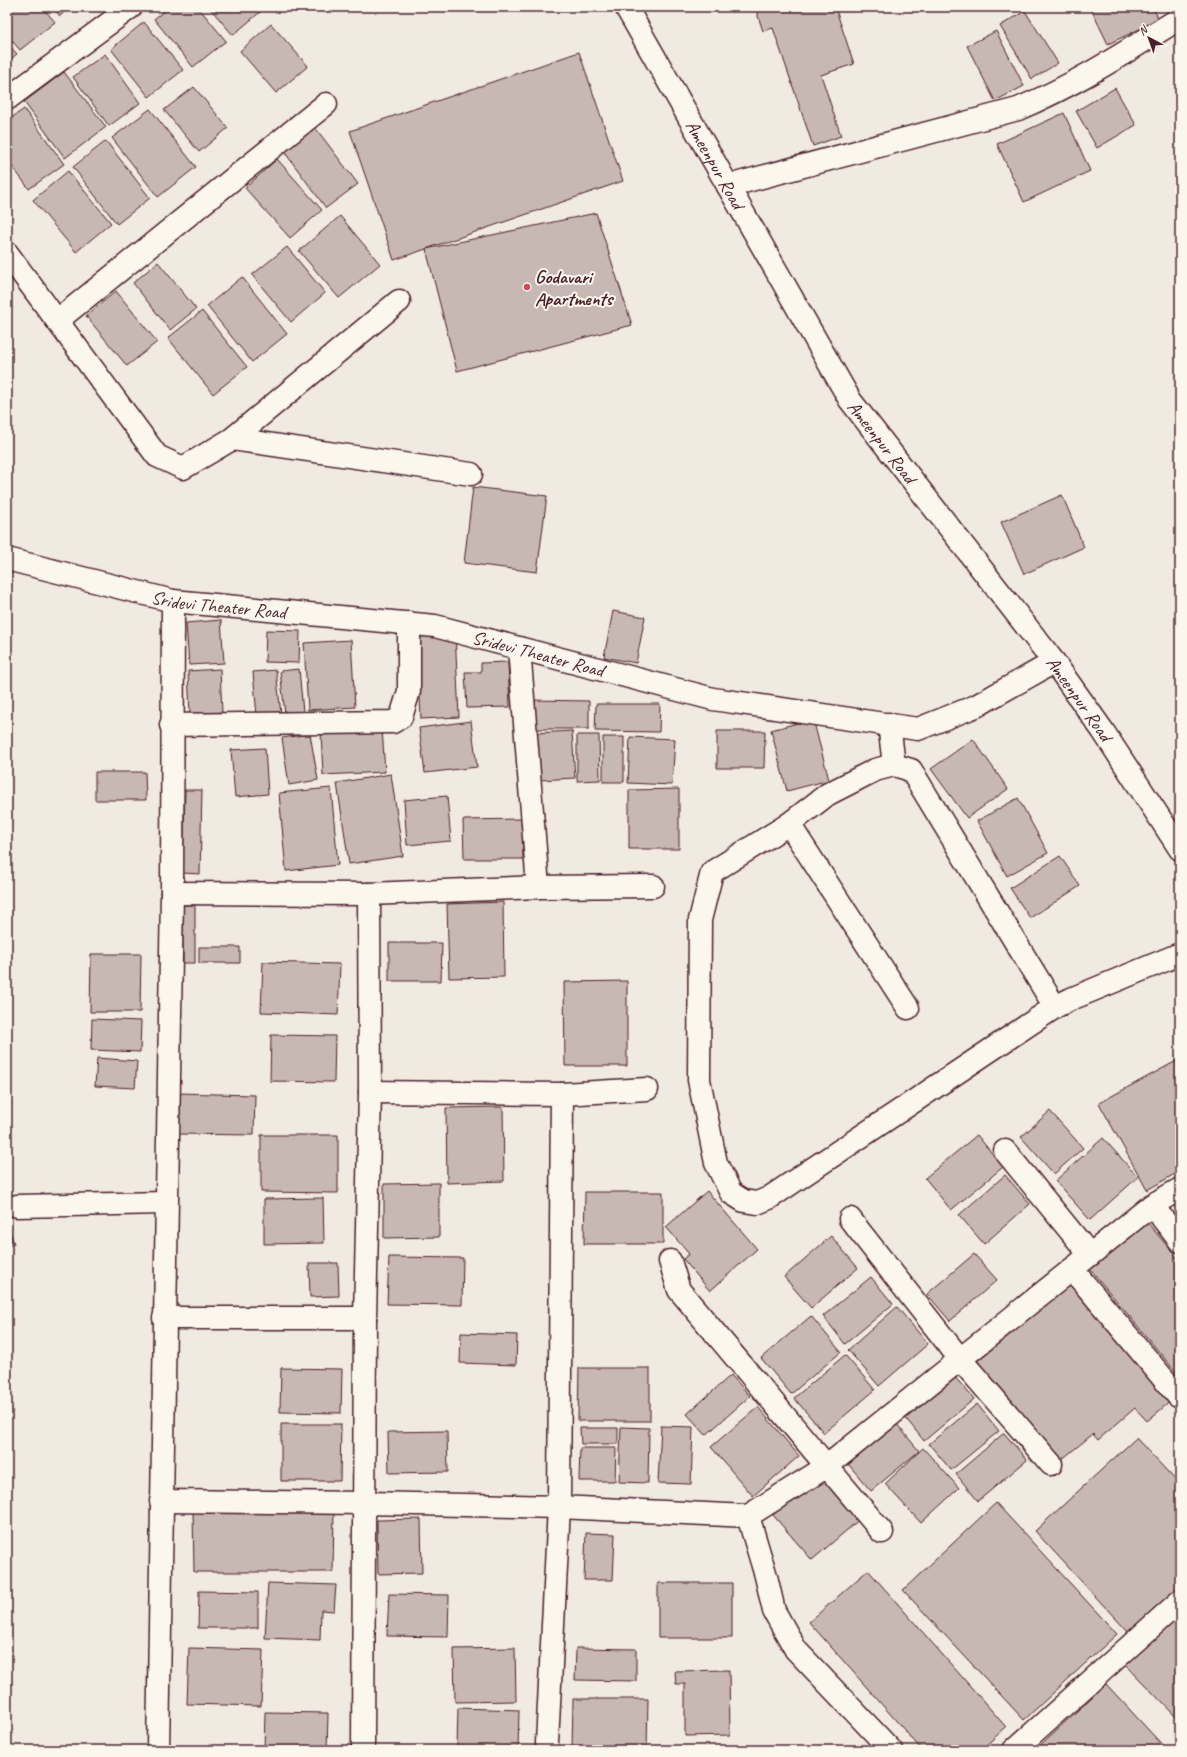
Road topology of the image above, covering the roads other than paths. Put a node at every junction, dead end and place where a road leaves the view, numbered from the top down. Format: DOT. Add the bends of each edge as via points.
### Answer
graph roads {
  1 [pos="131,7"];
  2 [pos="626,7"];
  3 [pos="1180,18"];
  4 [pos="7,99"];
  5 [pos="326,104"];
  6 [pos="728,186"];
  7 [pos="7,253"];
  8 [pos="399,301"];
  9 [pos="58,320"];
  10 [pos="232,439"];
  11 [pos="471,474"];
  12 [pos="7,559"];
  13 [pos="173,601"];
  14 [pos="409,623"];
  15 [pos="519,648"];
  16 [pos="1054,662"];
  17 [pos="889,724"];
  18 [pos="171,725"];
  19 [pos="894,765"];
  20 [pos="789,824"];
  21 [pos="1180,849"];
  22 [pos="653,886"];
  23 [pos="538,887"];
  24 [pos="172,893"];
  25 [pos="369,894"];
  26 [pos="1180,954"];
  27 [pos="1055,1007"];
  28 [pos="908,1008"];
  29 [pos="647,1089"];
  30 [pos="370,1092"];
  31 [pos="562,1094"];
  32 [pos="1005,1151"];
  33 [pos="1180,1189"];
  34 [pos="166,1203"];
  35 [pos="1152,1205"];
  36 [pos="17,1206"];
  37 [pos="850,1219"];
  38 [pos="1180,1241"];
  39 [pos="1090,1256"];
  40 [pos="670,1261"];
  41 [pos="1072,1269"];
  42 [pos="164,1318"];
  43 [pos="365,1318"];
  44 [pos="960,1359"];
  45 [pos="1178,1396"];
  46 [pos="1051,1464"];
  47 [pos="826,1467"];
  48 [pos="161,1501"];
  49 [pos="364,1503"];
  50 [pos="559,1507"];
  51 [pos="748,1516"];
  52 [pos="882,1532"];
  53 [pos="1180,1601"];
  54 [pos="547,1743"];
  55 [pos="158,1750"];
  56 [pos="363,1750"];
  57 [pos="891,1750"];
  58 [pos="1014,1750"];
  1 -- 4 [label="street"];
  2 -- 6 [label="street, Ameenpur Road"];
  3 -- 6 [label="street" via="1087,76 1018,109"];
  5 -- 9 [label="street"];
  6 -- 16 [label="street, Ameenpur Road" via="850,400"];
  7 -- 9 [label="street"];
  8 -- 10 [label="street"];
  9 -- 10 [label="street" via="157,456 183,468"];
  10 -- 11 [label="street"];
  12 -- 13 [label="street, Sridevi Theater Road"];
  13 -- 14 [label="street, Sridevi Theater Road"];
  13 -- 18 [label="street"];
  14 -- 15 [label="street, Sridevi Theater Road" via="435,626"];
  14 -- 18 [label="street" via="409,691 401,717 393,722"];
  15 -- 17 [label="street, Sridevi Theater Road" via="713,699"];
  15 -- 23 [label="street"];
  16 -- 17 [label="street, Sridevi Theater Road" via="976,706 918,729"];
  16 -- 21 [label="street, Ameenpur Road" via="1103,731"];
  17 -- 19 [label="street"];
  18 -- 24 [label="street"];
  19 -- 20 [label="street" via="875,770 828,794"];
  19 -- 27 [label="street" via="911,770"];
  20 -- 27 [label="street" via="712,872 700,920 699,1080 716,1163 731,1193 744,1201 757,1203 769,1198"];
  20 -- 28 [label="street"];
  22 -- 23 [label="street"];
  23 -- 25 [label="street"];
  24 -- 25 [label="street"];
  24 -- 34 [label="street"];
  25 -- 30 [label="street"];
  26 -- 27 [label="street"];
  29 -- 31 [label="street"];
  30 -- 31 [label="street"];
  30 -- 43 [label="street"];
  31 -- 50 [label="street"];
  32 -- 39 [label="street"];
  33 -- 35 [label="street"];
  34 -- 36 [label="street"];
  34 -- 42 [label="street"];
  35 -- 38 [label="street"];
  35 -- 39 [label="street"];
  37 -- 44 [label="street"];
  39 -- 41 [label="street"];
  40 -- 47 [label="street" via="678,1290"];
  41 -- 44 [label="street"];
  41 -- 45 [label="street"];
  42 -- 43 [label="street"];
  42 -- 48 [label="street"];
  43 -- 49 [label="street"];
  44 -- 46 [label="street"];
  44 -- 47 [label="street"];
  47 -- 51 [label="street"];
  47 -- 52 [label="street"];
  48 -- 49 [label="street"];
  48 -- 55 [label="street"];
  49 -- 50 [label="street"];
  49 -- 56 [label="street"];
  50 -- 51 [label="street"];
  50 -- 54 [label="street"];
  51 -- 57 [label="street" via="774,1611 796,1650"];
  53 -- 58 [label="street"];
}
